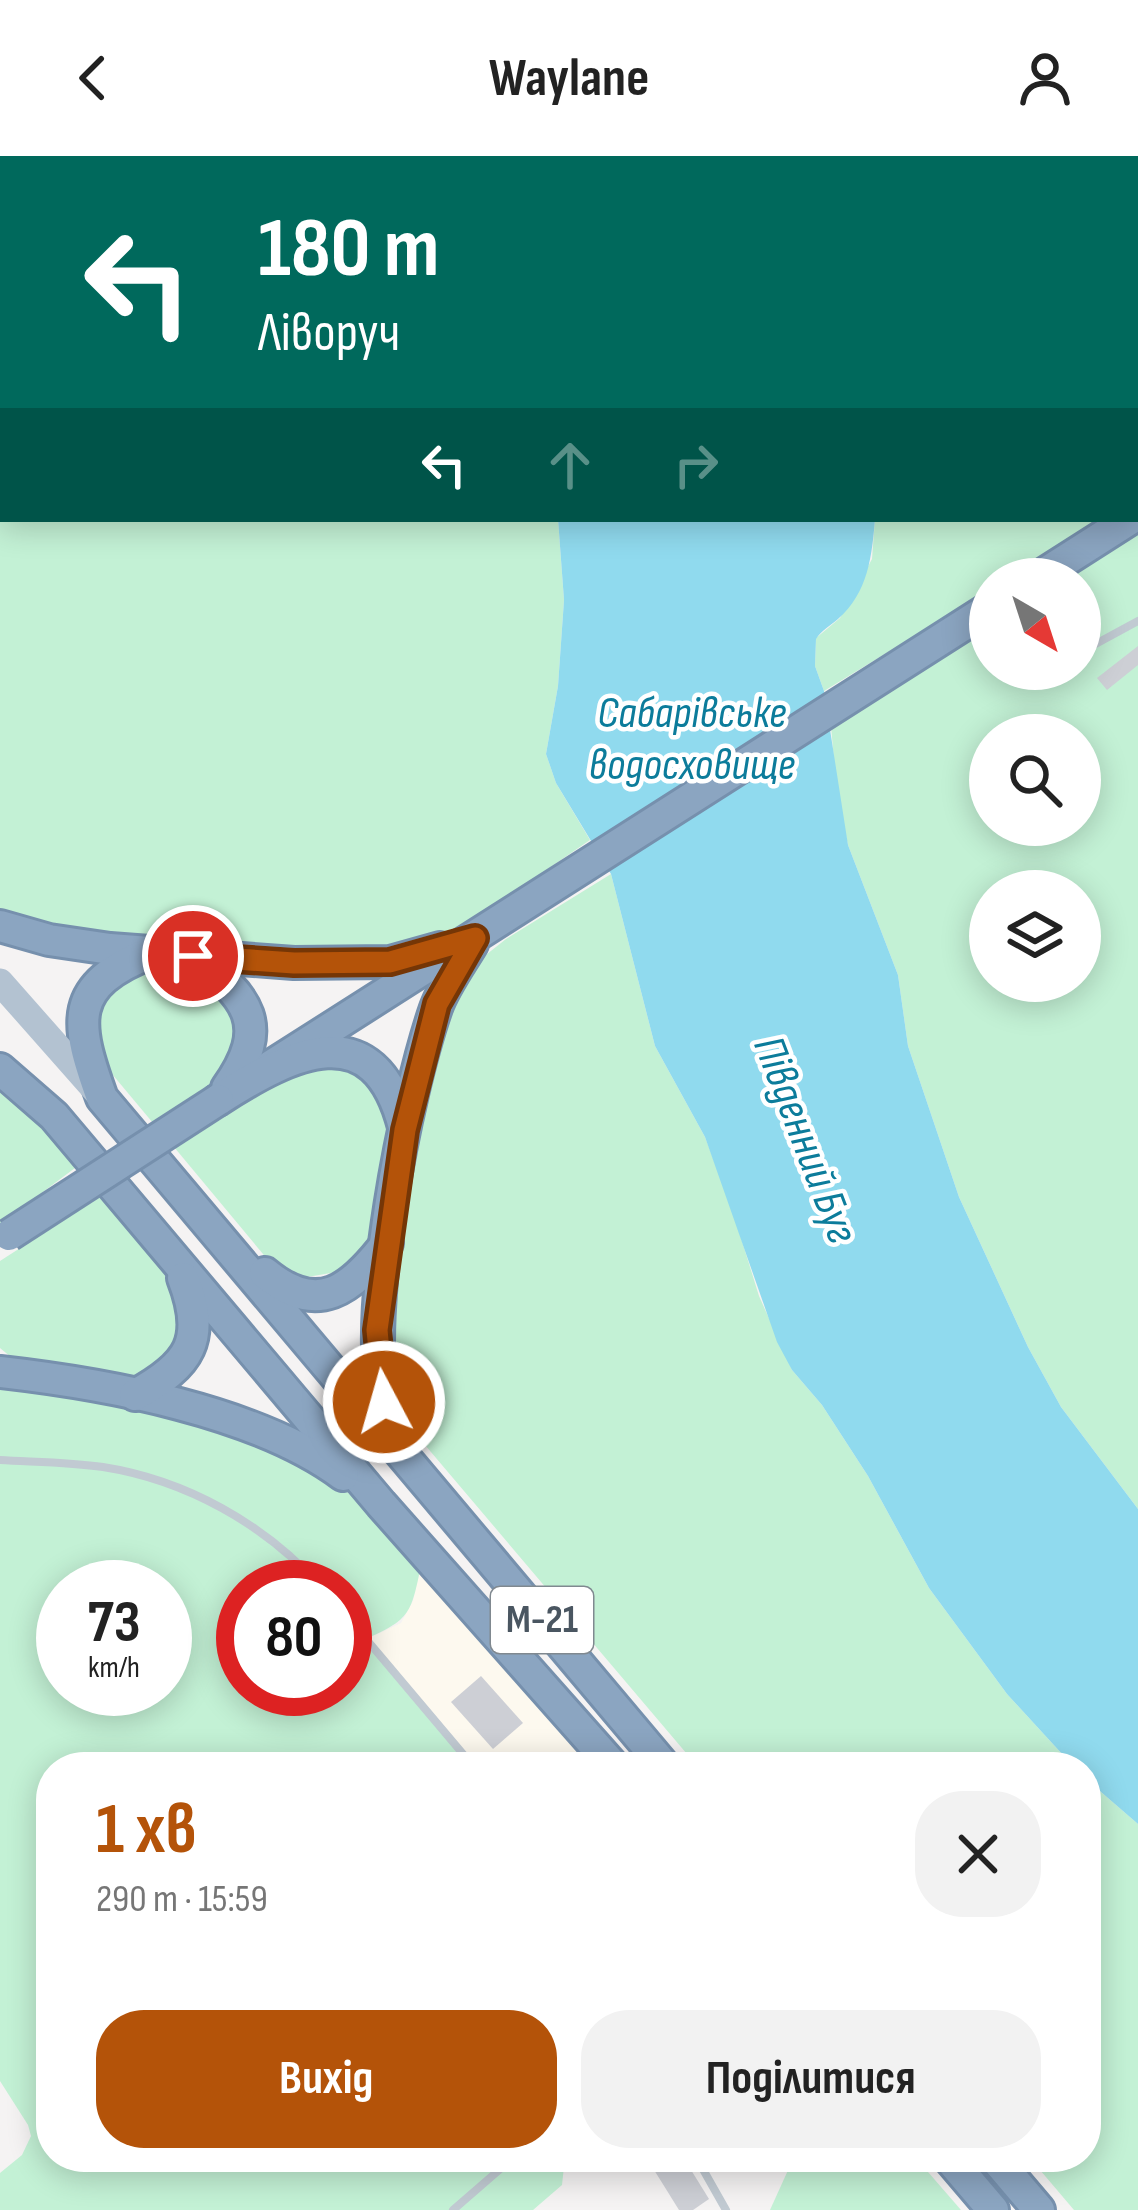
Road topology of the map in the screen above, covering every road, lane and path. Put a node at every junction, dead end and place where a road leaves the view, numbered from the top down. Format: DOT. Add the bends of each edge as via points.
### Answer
graph roads {
  1 [pos="1126,522"];
  2 [pos="1069,558"];
  3 [pos="1138,621"];
  4 [pos="969,622"];
  5 [pos="1101,641"];
  6 [pos="0,926"];
  7 [pos="475,938"];
  8 [pos="153,952"];
  9 [pos="193,956"];
  10 [pos="0,982"];
  11 [pos="0,1049"];
  12 [pos="271,1066"];
  13 [pos="0,1069"];
  14 [pos="102,1098"];
  15 [pos="218,1100"];
  16 [pos="54,1116"];
  17 [pos="405,1130"];
  18 [pos="222,1239"];
  19 [pos="2,1241"];
  20 [pos="387,1243"];
  21 [pos="176,1262"];
  22 [pos="8,1368"];
  23 [pos="135,1395"];
  24 [pos="0,1460"];
  25 [pos="420,1472"];
  26 [pos="381,1504"];
  27 [pos="290,1560"];
  28 [pos="372,1646"];
  29 [pos="461,1752"];
  30 [pos="601,1752"];
  31 [pos="653,1752"];
  32 [pos="497,2172"];
  33 [pos="704,2172"];
  34 [pos="961,2172"];
  35 [pos="1007,2172"];
  36 [pos="453,2210"];
  37 [pos="726,2210"];
  38 [pos="993,2210"];
  39 [pos="1039,2210"];
  1 -- 2 [label="highway"];
  3 -- 5 [label="lane"];
  4 -- 7 [label="highway, М-21"];
  6 -- 8 [label="highway" via="70,944"];
  7 -- 9 [label="highway" via="390,962"];
  7 -- 12 [label="highway, М-21"];
  7 -- 17 [label="highway, М-21" via="437,1004"];
  8 -- 9 [label="highway"];
  8 -- 14 [label="highway" via="107,975 86,1003 81,1032"];
  9 -- 15 [label="highway" via="230,987 250,1022 251,1045"];
  10 -- 14 [label="main road"];
  11 -- 16 [label="main road"];
  12 -- 15 [label="highway, М-21"];
  12 -- 17 [label="highway" via="322,1052 364,1060 387,1078"];
  13 -- 16 [label="highway, М-21"];
  14 -- 18 [label="highway"];
  15 -- 19 [label="highway, М-21, bridge"];
  16 -- 21 [label="highway, М-21"];
  17 -- 20 [label="highway, М-21"];
  18 -- 20 [label="highway" via="284,1289 314,1296 358,1278"];
  18 -- 25 [label="highway"];
  20 -- 25 [label="highway, М-21" via="377,1330 384,1402"];
  21 -- 23 [label="highway" via="192,1305 193,1342 175,1370"];
  21 -- 26 [label="highway, М-21"];
  22 -- 23 [label="highway"];
  23 -- 26 [label="highway" via="267,1431 322,1459"];
  24 -- 27 [label="lane" via="104,1467 184,1487 252,1526"];
  25 -- 31 [label="highway, М-21"];
  26 -- 30 [label="highway, М-21"];
  28 -- 29 [label="lane"];
  32 -- 36 [label="lane"];
  33 -- 37 [label="lane"];
  34 -- 38 [label="highway"];
  35 -- 39 [label="highway"];
}
